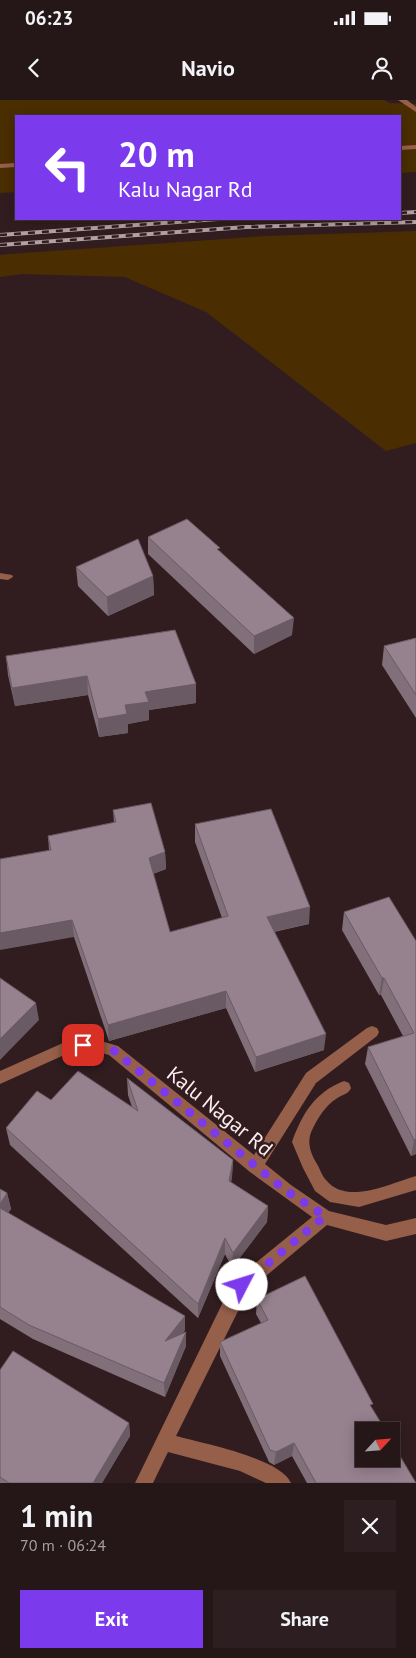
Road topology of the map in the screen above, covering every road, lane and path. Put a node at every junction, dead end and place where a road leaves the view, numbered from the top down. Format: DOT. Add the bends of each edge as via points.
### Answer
graph roads {
  1 [pos="402,100"];
  2 [pos="416,110"];
  3 [pos="416,147"];
  4 [pos="401,148"];
  5 [pos="15,165"];
  6 [pos="0,166"];
  7 [pos="372,1032"];
  8 [pos="0,1078"];
  9 [pos="344,1088"];
  10 [pos="256,1167"];
  11 [pos="416,1183"];
  12 [pos="325,1216"];
  13 [pos="416,1226"];
  14 [pos="164,1442"];
  15 [pos="144,1483"];
  16 [pos="282,1483"];
  1 -- 2 [label="street"];
  3 -- 4 [label="street"];
  5 -- 6 [label="street"];
  7 -- 10 [label="street" via="312,1078"];
  8 -- 10 [label="street, Kalu Nagar Rd" via="72,1045 94,1045 113,1050"];
  9 -- 11 [label="street" via="331,1094 317,1108 300,1142 321,1186 336,1197 359,1200"];
  10 -- 12 [label="street, Kalu Nagar Rd"];
  12 -- 13 [label="street, Kalu Nagar Rd" via="386,1233"];
  12 -- 14 [label="street" via="242,1285"];
  14 -- 15 [label="street"];
  14 -- 16 [label="street" via="250,1464"];
}
